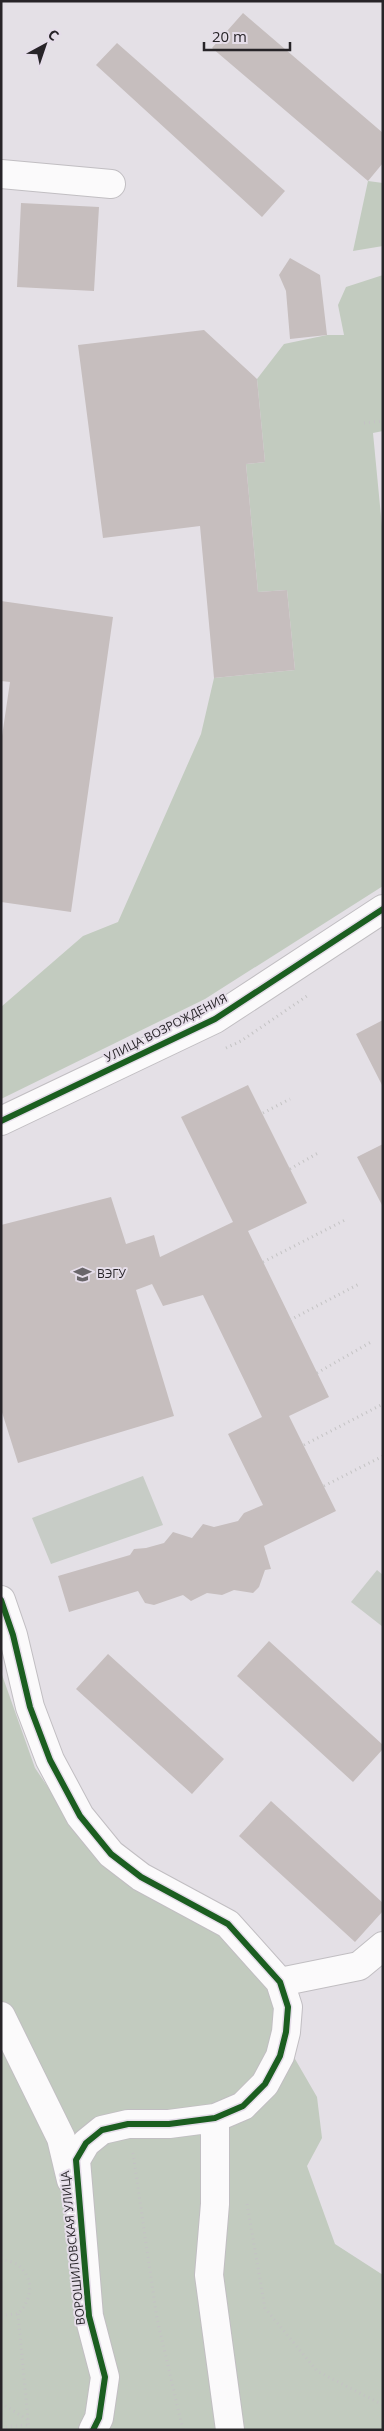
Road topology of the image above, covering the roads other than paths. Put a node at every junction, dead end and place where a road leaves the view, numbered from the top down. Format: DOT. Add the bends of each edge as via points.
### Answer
graph roads {
  1 [pos="1,174"];
  2 [pos="111,184"];
  3 [pos="383,909"];
  4 [pos="1,1121"];
  5 [pos="1,1600"];
  6 [pos="383,1946"];
  7 [pos="280,1982"];
  8 [pos="1,2016"];
  9 [pos="215,2118"];
  10 [pos="80,2221"];
  11 [pos="93,2430"];
  12 [pos="230,2430"];
  1 -- 2 [label="street"];
  3 -- 4 [label="street, УЛИЦА ВОЗРОЖДЕНИЯ" via="215,1018"];
  5 -- 7 [label="street, ВОРОШИЛОВСКАЯ УЛИЦА" via="13,1635 30,1708 50,1760 80,1816 111,1854 140,1876 228,1924"];
  6 -- 7 [label="street" via="359,1966"];
  7 -- 9 [label="street, ВОРОШИЛОВСКАЯ УЛИЦА" via="288,2007 280,2056 266,2084 243,2106"];
  8 -- 10 [label="street" via="61,2138"];
  9 -- 10 [label="street, ВОРОШИЛОВСКАЯ УЛИЦА" via="169,2124 128,2124 102,2130 86,2143 76,2160"];
  9 -- 12 [label="street" via="215,2204 209,2275"];
  10 -- 11 [label="street, ВОРОШИЛОВСКАЯ УЛИЦА" via="89,2316 105,2377 99,2418"];
}
